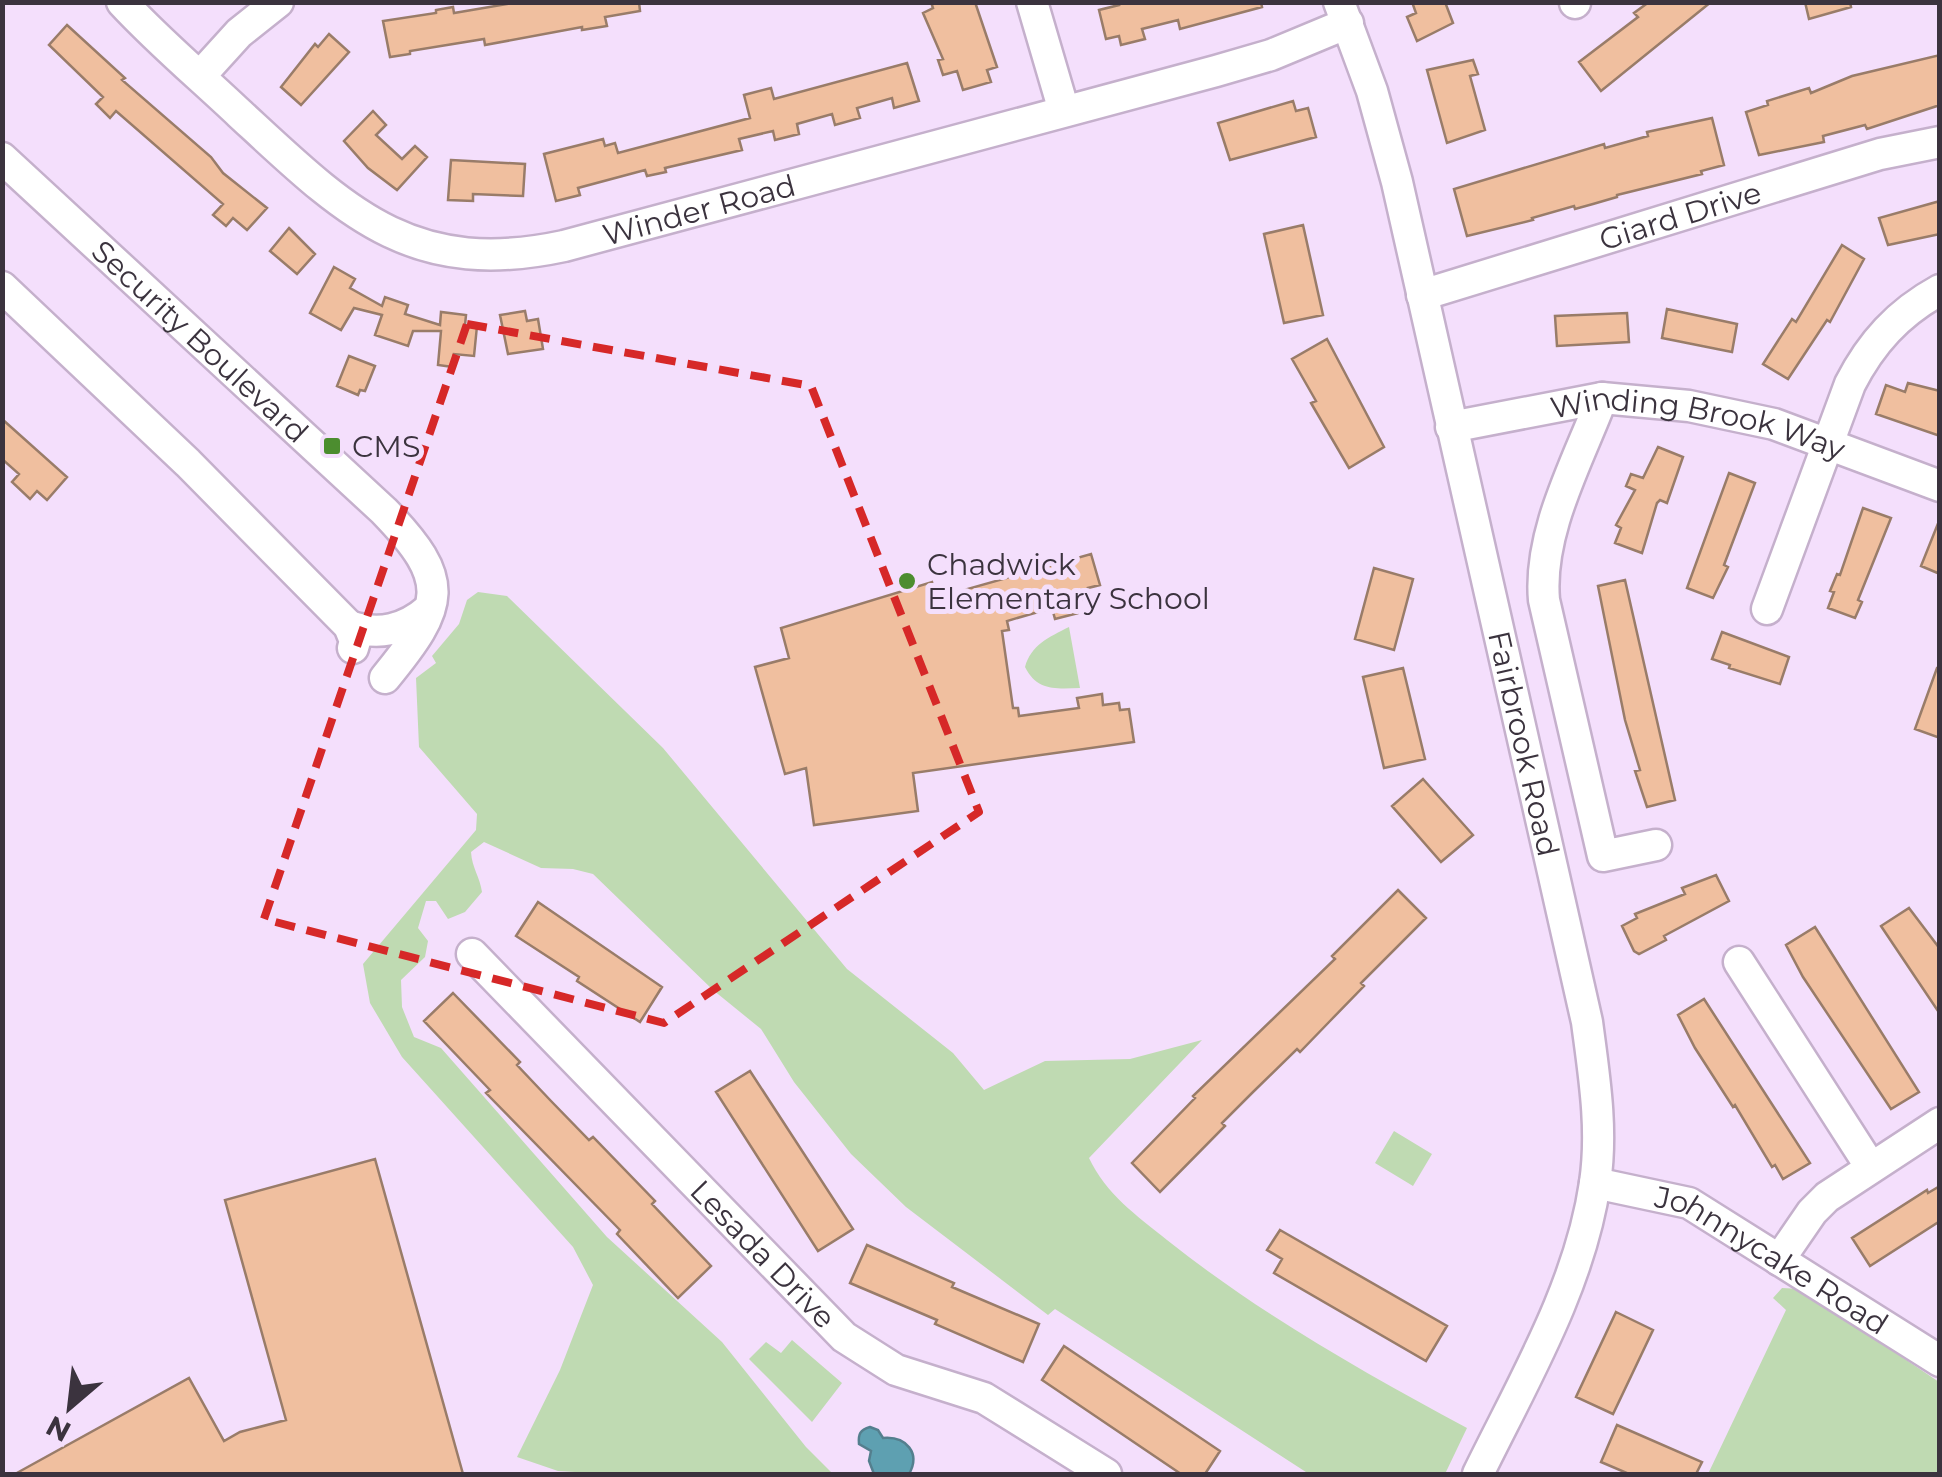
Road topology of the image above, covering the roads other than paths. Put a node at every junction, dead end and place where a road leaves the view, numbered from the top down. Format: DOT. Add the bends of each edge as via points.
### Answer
graph roads {
  1 [pos="122,2"];
  2 [pos="278,2"];
  3 [pos="1032,2"];
  4 [pos="1344,13"];
  5 [pos="200,76"];
  6 [pos="1064,110"];
  7 [pos="1940,142"];
  8 [pos="2,158"];
  9 [pos="2,287"];
  10 [pos="1940,290"];
  11 [pos="1422,295"];
  12 [pos="1602,398"];
  13 [pos="1451,426"];
  14 [pos="1829,445"];
  15 [pos="1940,486"];
  16 [pos="432,607"];
  17 [pos="1768,609"];
  18 [pos="385,678"];
  19 [pos="1566,694"];
  20 [pos="1516,706"];
  21 [pos="1656,845"];
  22 [pos="472,954"];
  23 [pos="1739,962"];
  24 [pos="1940,1123"];
  25 [pos="1870,1166"];
  26 [pos="1595,1184"];
  27 [pos="1778,1260"];
  28 [pos="1940,1361"];
  29 [pos="1106,1474"];
  30 [pos="1478,1474"];
  1 -- 5 [label="street, Winder Road"];
  2 -- 5 [label="street"];
  3 -- 6 [label="street"];
  4 -- 6 [label="street, Winder Road" via="1271,55"];
  4 -- 11 [label="street, Fairbrook Road" via="1372,91"];
  5 -- 6 [label="street, Winder Road" via="362,219 429,247 495,256 564,246"];
  7 -- 11 [label="street, Giard Drive" via="1880,154"];
  8 -- 16 [label="street, Security Boulevard" via="409,537 430,571"];
  9 -- 16 [label="street" via="188,462 350,637 406,626"];
  10 -- 14 [label="street" via="1913,306 1866,354"];
  11 -- 13 [label="street, Fairbrook Road"];
  12 -- 13 [label="street, Winding Brook Way"];
  12 -- 14 [label="street, Winding Brook Way" via="1730,413"];
  12 -- 19 [label="street" via="1552,531 1542,577"];
  13 -- 20 [label="street, Fairbrook Road"];
  14 -- 15 [label="street, Winding Brook Way"];
  14 -- 17 [label="street"];
  16 -- 18 [label="street"];
  19 -- 20 [label="street"];
  19 -- 21 [label="street" via="1603,856"];
  20 -- 26 [label="street, Fairbrook Road" via="1587,1022 1598,1137"];
  22 -- 29 [label="street, Lesada Drive" via="844,1337 896,1370 984,1398"];
  23 -- 25 [label="street"];
  24 -- 25 [label="street"];
  25 -- 27 [label="street" via="1812,1212"];
  26 -- 27 [label="street, Johnnycake Road" via="1689,1203"];
  26 -- 30 [label="street, Fairbrook Road" via="1566,1284"];
  27 -- 28 [label="street, Johnnycake Road"];
}
